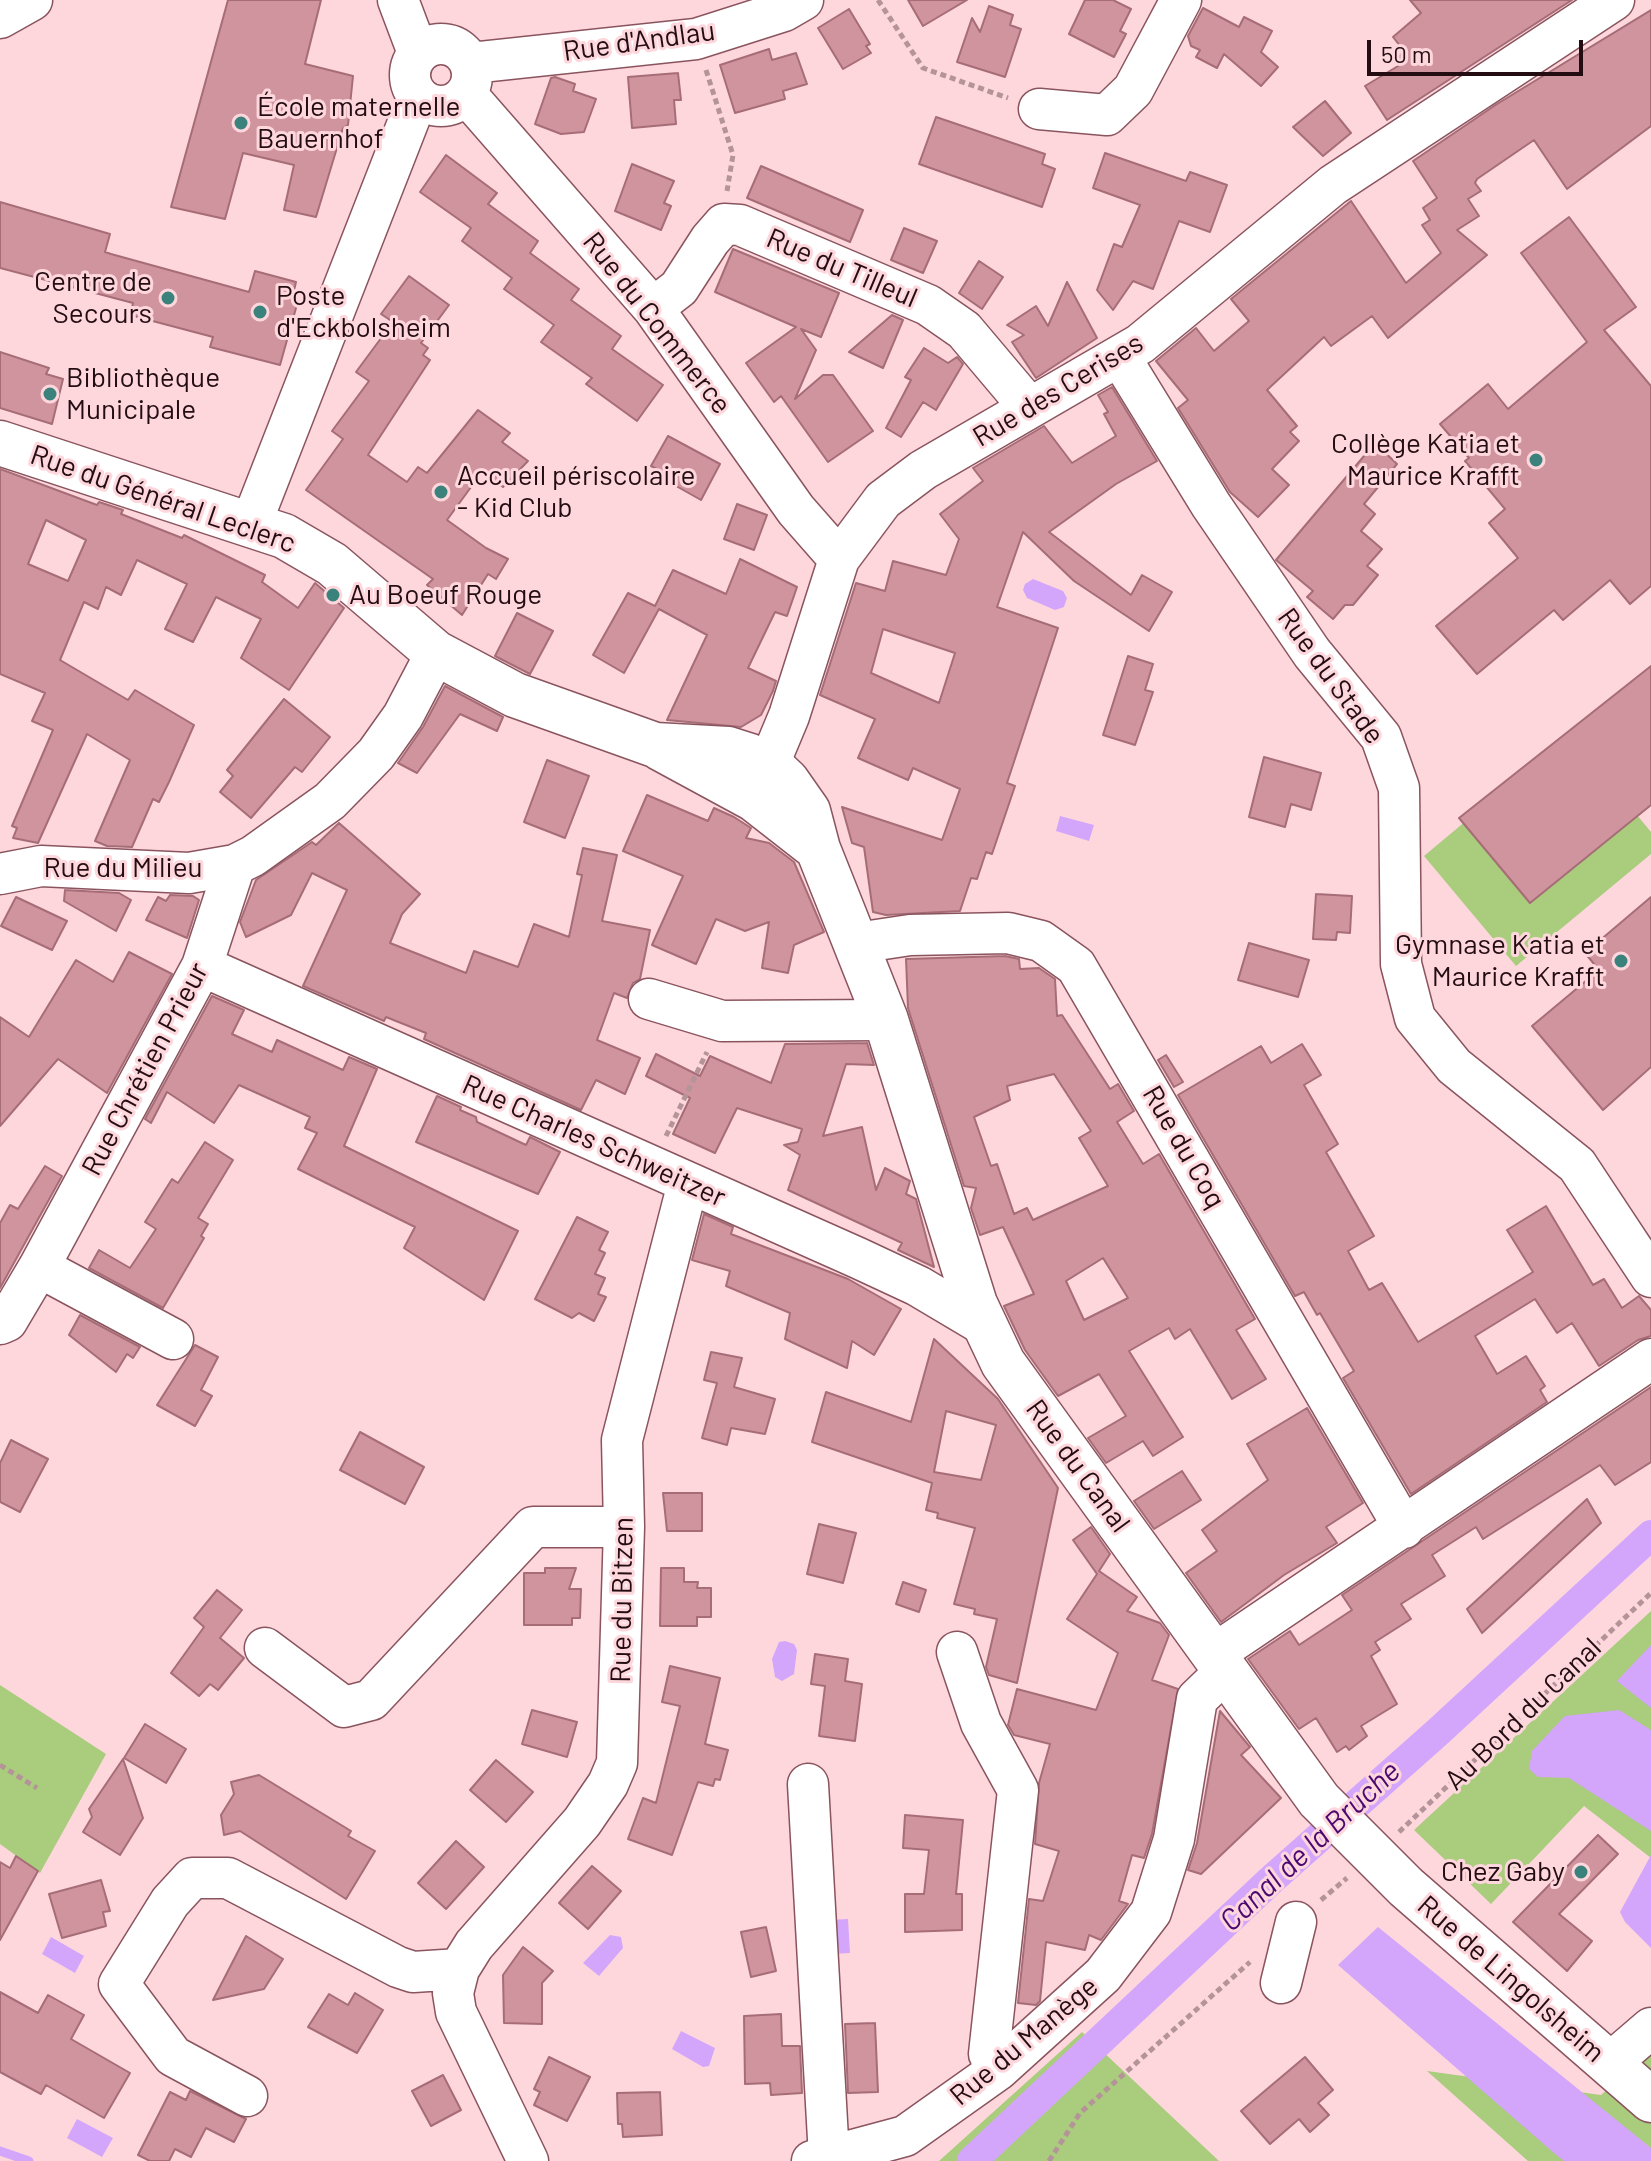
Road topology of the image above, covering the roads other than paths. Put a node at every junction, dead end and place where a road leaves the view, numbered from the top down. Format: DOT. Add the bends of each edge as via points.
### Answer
graph roads {
  1 [pos="32,0"];
  2 [pos="398,0"];
  3 [pos="423,0"];
  4 [pos="803,0"];
  5 [pos="1181,0"];
  6 [pos="1614,0"];
  7 [pos="0,18"];
  8 [pos="450,64"];
  9 [pos="1039,109"];
  10 [pos="653,308"];
  11 [pos="1120,357"];
  12 [pos="1029,407"];
  13 [pos="0,443"];
  14 [pos="251,524"];
  15 [pos="839,559"];
  16 [pos="436,653"];
  17 [pos="762,782"];
  18 [pos="235,865"];
  19 [pos="0,874"];
  20 [pos="857,943"];
  21 [pos="202,966"];
  22 [pos="649,999"];
  23 [pos="886,1020"];
  24 [pos="688,1183"];
  25 [pos="1644,1250"];
  26 [pos="39,1267"];
  27 [pos="0,1324"];
  28 [pos="982,1324"];
  29 [pos="173,1339"];
  30 [pos="1651,1359"];
  31 [pos="624,1527"];
  32 [pos="1404,1528"];
  33 [pos="265,1648"];
  34 [pos="957,1652"];
  35 [pos="1220,1663"];
  36 [pos="808,1784"];
  37 [pos="1376,1843"];
  38 [pos="1296,1922"];
  39 [pos="459,1969"];
  40 [pos="1268,1971"];
  41 [pos="1651,2028"];
  42 [pos="1609,2064"];
  43 [pos="998,2070"];
  44 [pos="247,2096"];
  45 [pos="1651,2100"];
  46 [pos="820,2159"];
  47 [pos="528,2161"];
  1 -- 7 [label="street"];
  2 -- 8 [label="street, Rue du Commerce"];
  3 -- 8 [label="street, Rue du Commerce"];
  4 -- 8 [label="street, Rue d'Andlau" via="696,39"];
  5 -- 9 [label="street" via="1133,90 1107,115"];
  6 -- 11 [label="street, Rue des Cerises" via="1333,185"];
  8 -- 10 [label="street, Rue du Commerce"];
  8 -- 14 [label="street" via="453,104 435,106 418,97"];
  10 -- 12 [label="street, Rue du Tilleul" via="679,288 724,224 740,225 928,305 964,330"];
  10 -- 15 [label="street, Rue du Commerce" via="796,510"];
  11 -- 12 [label="street, Rue des Cerises"];
  11 -- 25 [label="street, Rue du Stade" via="1211,505 1312,653 1381,737 1399,788 1401,964 1415,1018 1454,1066 1577,1165"];
  12 -- 15 [label="street, Rue des Cerises" via="902,483 864,522"];
  13 -- 14 [label="main road, Rue du Général Leclerc"];
  14 -- 16 [label="main road, Rue du Général Leclerc" via="332,564"];
  15 -- 17 [label="street, Rue des Cerises"];
  16 -- 17 [label="main road, Rue du Général Leclerc" via="515,695 655,745 728,749"];
  16 -- 18 [label="street, Rue du Milieu" via="403,716 359,773 294,829"];
  17 -- 20 [label="main road, Rue du Canal" via="808,811"];
  18 -- 19 [label="street, Rue du Milieu" via="189,873 41,866"];
  18 -- 21 [label="street, Rue Chrétien Prieur"];
  20 -- 23 [label="main road, Rue du Canal"];
  20 -- 32 [label="street, Rue du Coq" via="910,935 1008,933 1041,941 1076,966"];
  21 -- 24 [label="street, Rue Charles Schweitzer"];
  21 -- 26 [label="street, Rue Chrétien Prieur"];
  22 -- 23 [label="street" via="722,1021"];
  23 -- 28 [label="main road, Rue du Canal"];
  24 -- 28 [label="street, Rue Charles Schweitzer" via="918,1286"];
  24 -- 31 [label="street, Rue du Bitzen" via="622,1440"];
  26 -- 27 [label="street, Rue Chrétien Prieur" via="7,1321"];
  26 -- 29 [label="street"];
  28 -- 35 [label="main road, Rue du Canal" via="1003,1363"];
  30 -- 32 [label="street"];
  31 -- 33 [label="street" via="533,1527 371,1700 344,1707"];
  31 -- 39 [label="street, Rue du Bitzen" via="617,1763 597,1803"];
  32 -- 35 [label="street"];
  34 -- 43 [label="street" via="981,1723 1018,1790 989,2054"];
  35 -- 37 [label="main road, Rue du Canal" via="1319,1800"];
  35 -- 43 [label="street, Rue du Manège" via="1197,1699 1174,1839 1151,1912 1103,1975"];
  36 -- 46 [label="street"];
  37 -- 42 [label="main road, Rue de Lingolsheim" via="1406,1887"];
  38 -- 40 [label="street"];
  39 -- 44 [label="street" via="413,1972 398,1967 228,1878 192,1878 170,1902 119,1984 173,2056"];
  39 -- 47 [label="street, Rue du Bitzen" via="453,1993 456,2012"];
  41 -- 42 [label="street"];
  42 -- 45 [label="main road, Rue de Lingolsheim"];
  43 -- 46 [label="street, Rue du Manège" via="905,2136"];
}
